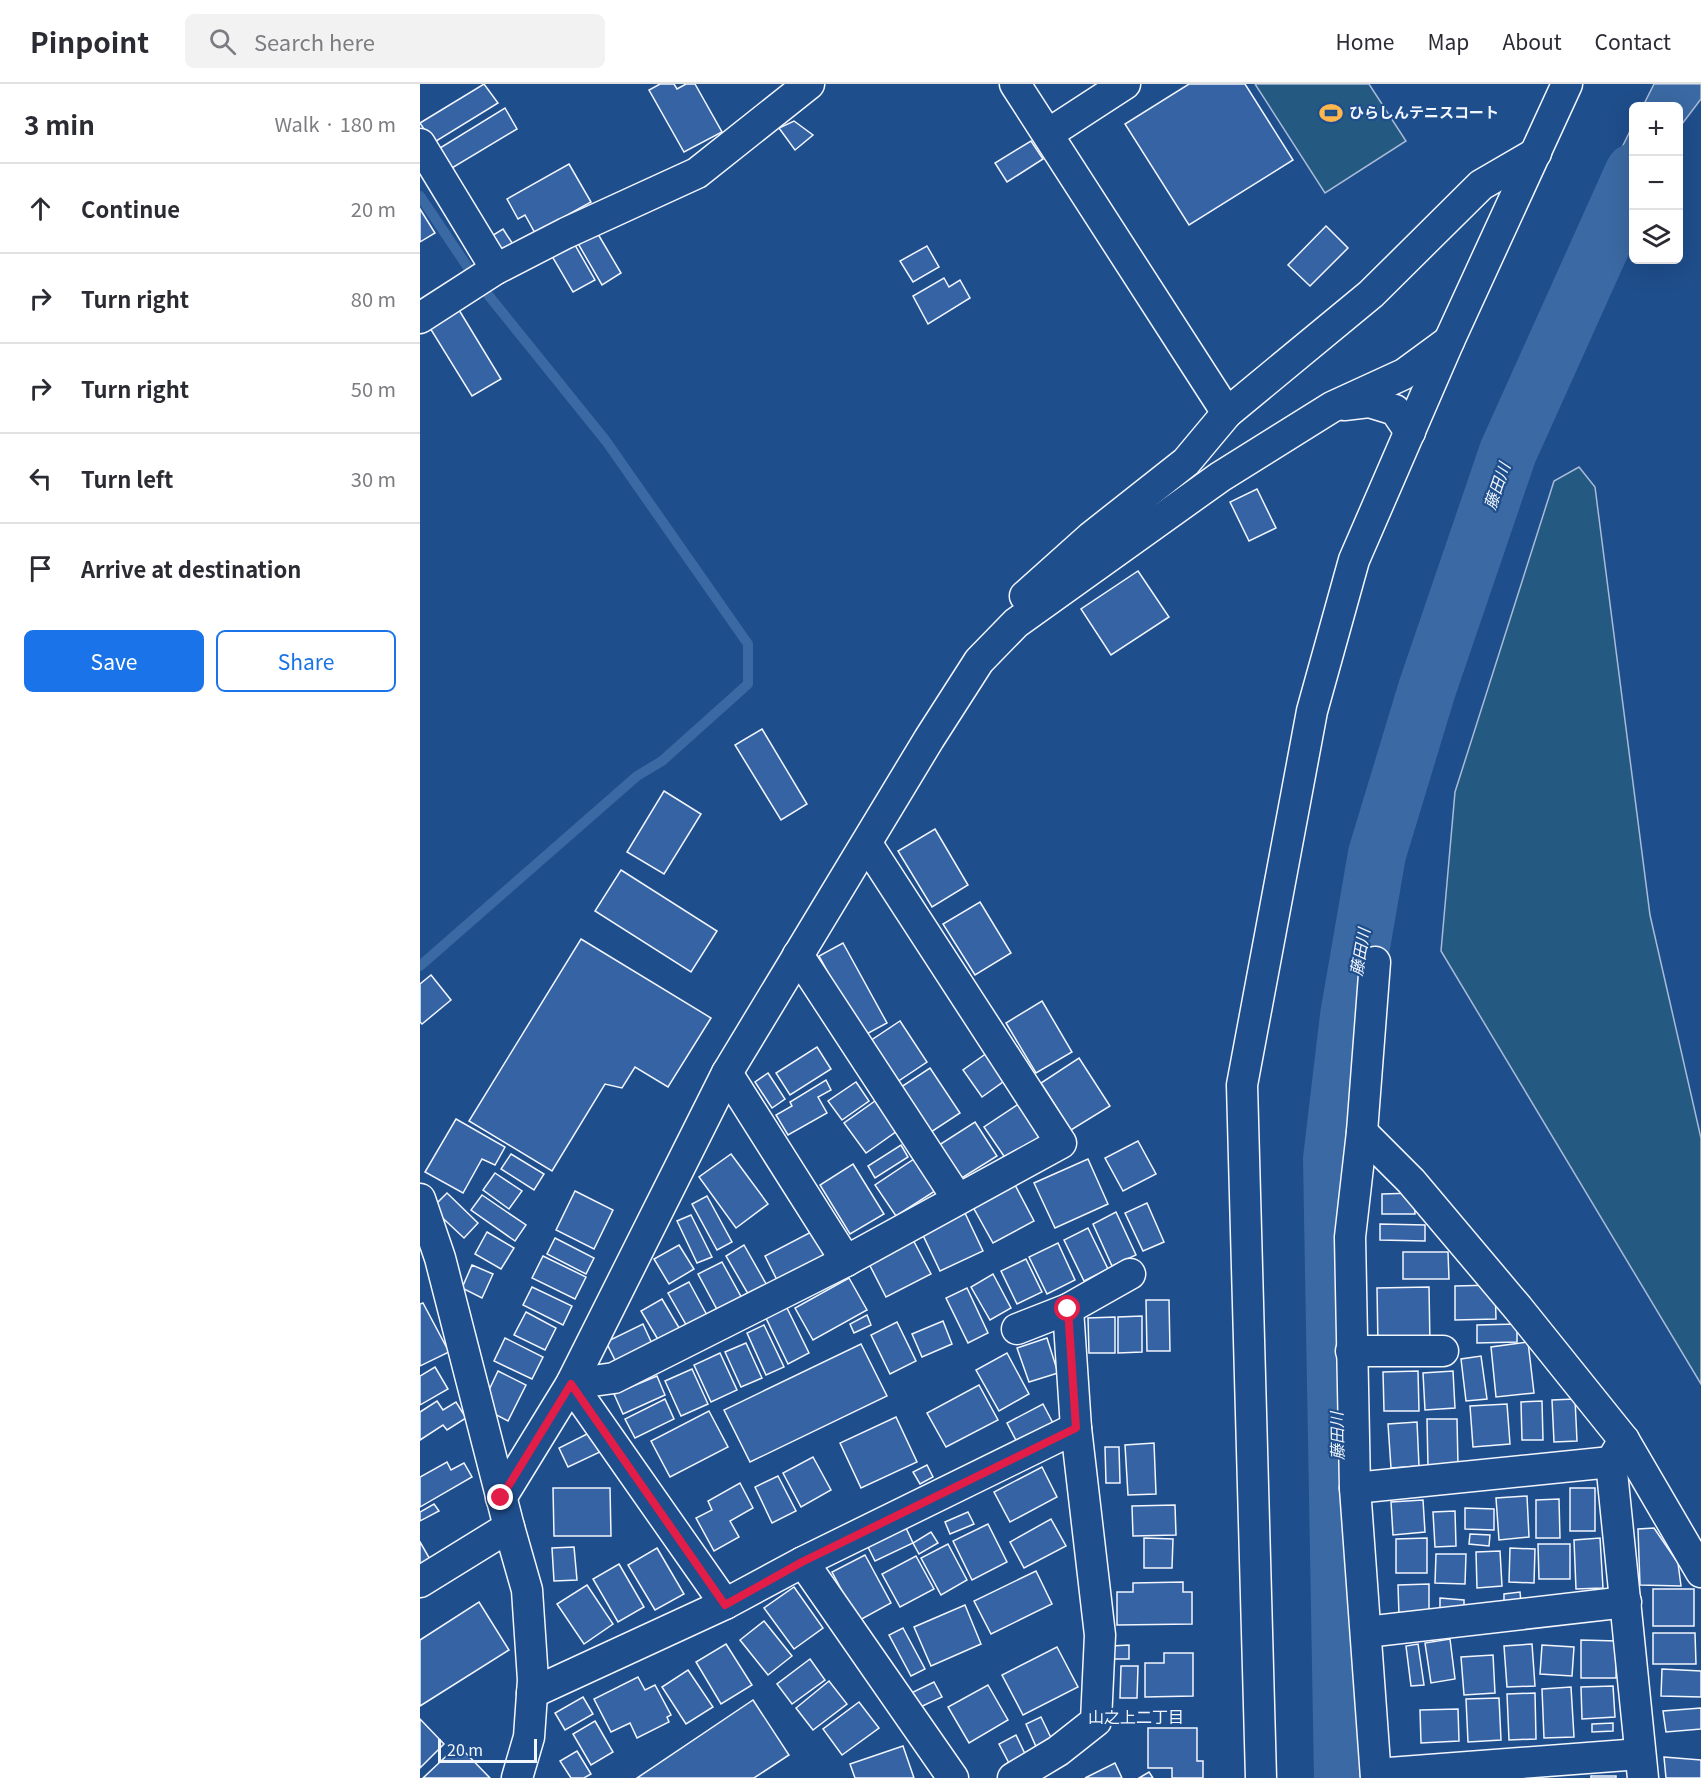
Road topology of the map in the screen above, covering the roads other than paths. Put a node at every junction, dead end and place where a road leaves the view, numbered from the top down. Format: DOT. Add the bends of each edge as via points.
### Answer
graph roads {
  1 [pos="809,84"];
  2 [pos="1015,84"];
  3 [pos="1125,84"];
  4 [pos="1567,84"];
  5 [pos="1048,134"];
  6 [pos="420,144"];
  7 [pos="1536,153"];
  8 [pos="496,269"];
  9 [pos="420,318"];
  10 [pos="1449,341"];
  11 [pos="1332,407"];
  12 [pos="1227,414"];
  13 [pos="1410,432"];
  14 [pos="1016,622"];
  15 [pos="867,844"];
  16 [pos="798,955"];
  17 [pos="1375,962"];
  18 [pos="727,1073"];
  19 [pos="1362,1132"];
  20 [pos="420,1198"];
  21 [pos="957,1198"];
  22 [pos="846,1261"];
  23 [pos="1130,1274"];
  24 [pos="1068,1309"];
  25 [pos="1017,1329"];
  26 [pos="1351,1351"];
  27 [pos="1443,1351"];
  28 [pos="571,1384"];
  29 [pos="1076,1428"];
  30 [pos="1617,1451"];
  31 [pos="1355,1488"];
  32 [pos="501,1498"];
  33 [pos="508,1527"];
  34 [pos="802,1562"];
  35 [pos="1701,1572"];
  36 [pos="420,1582"];
  37 [pos="1626,1602"];
  38 [pos="725,1605"];
  39 [pos="1366,1632"];
  40 [pos="532,1693"];
  41 [pos="1642,1766"];
  42 [pos="1376,1776"];
  43 [pos="516,1778"];
  44 [pos="953,1778"];
  45 [pos="1013,1778"];
  46 [pos="1261,1778"];
  1 -- 8 [label="street" via="697,173"];
  2 -- 5 [label="street"];
  3 -- 5 [label="street"];
  4 -- 7 [label="street"];
  5 -- 12 [label="street"];
  6 -- 8 [label="street"];
  7 -- 10 [label="street"];
  7 -- 12 [label="street" via="1481,185 1371,294"];
  8 -- 9 [label="street"];
  10 -- 11 [label="street" via="1404,374"];
  10 -- 13 [label="street"];
  11 -- 13 [label="street" via="1369,402 1395,410"];
  11 -- 14 [label="street" via="1220,477"];
  12 -- 14 [label="street" via="1186,462 1091,537 1017,603"];
  13 -- 46 [label="street" via="1354,560 1312,711 1242,1085"];
  14 -- 15 [label="street" via="979,661"];
  15 -- 16 [label="street"];
  15 -- 21 [label="street" via="1061,1143"];
  16 -- 18 [label="street"];
  16 -- 21 [label="street"];
  17 -- 19 [label="street"];
  18 -- 22 [label="street"];
  18 -- 28 [label="street"];
  19 -- 26 [label="street" via="1350,1237"];
  19 -- 30 [label="street" via="1411,1181 1518,1308"];
  20 -- 32 [label="street" via="440,1258"];
  21 -- 22 [label="street"];
  22 -- 28 [label="street" via="614,1378"];
  23 -- 24 [label="street"];
  24 -- 25 [label="street"];
  24 -- 29 [label="street"];
  26 -- 27 [label="street"];
  26 -- 31 [label="street"];
  28 -- 32 [label="street"];
  28 -- 38 [label="street"];
  29 -- 34 [label="street"];
  29 -- 45 [label="street" via="1100,1635 1096,1721 1058,1751"];
  30 -- 31 [label="street"];
  30 -- 35 [label="street"];
  30 -- 37 [label="street"];
  31 -- 39 [label="street"];
  32 -- 33 [label="street"];
  33 -- 36 [label="street"];
  33 -- 40 [label="street" via="527,1590"];
  34 -- 38 [label="street"];
  34 -- 44 [label="street"];
  37 -- 39 [label="street"];
  37 -- 41 [label="street"];
  38 -- 40 [label="street"];
  39 -- 42 [label="street"];
  40 -- 43 [label="street" via="529,1737"];
  41 -- 42 [label="street"];
}
